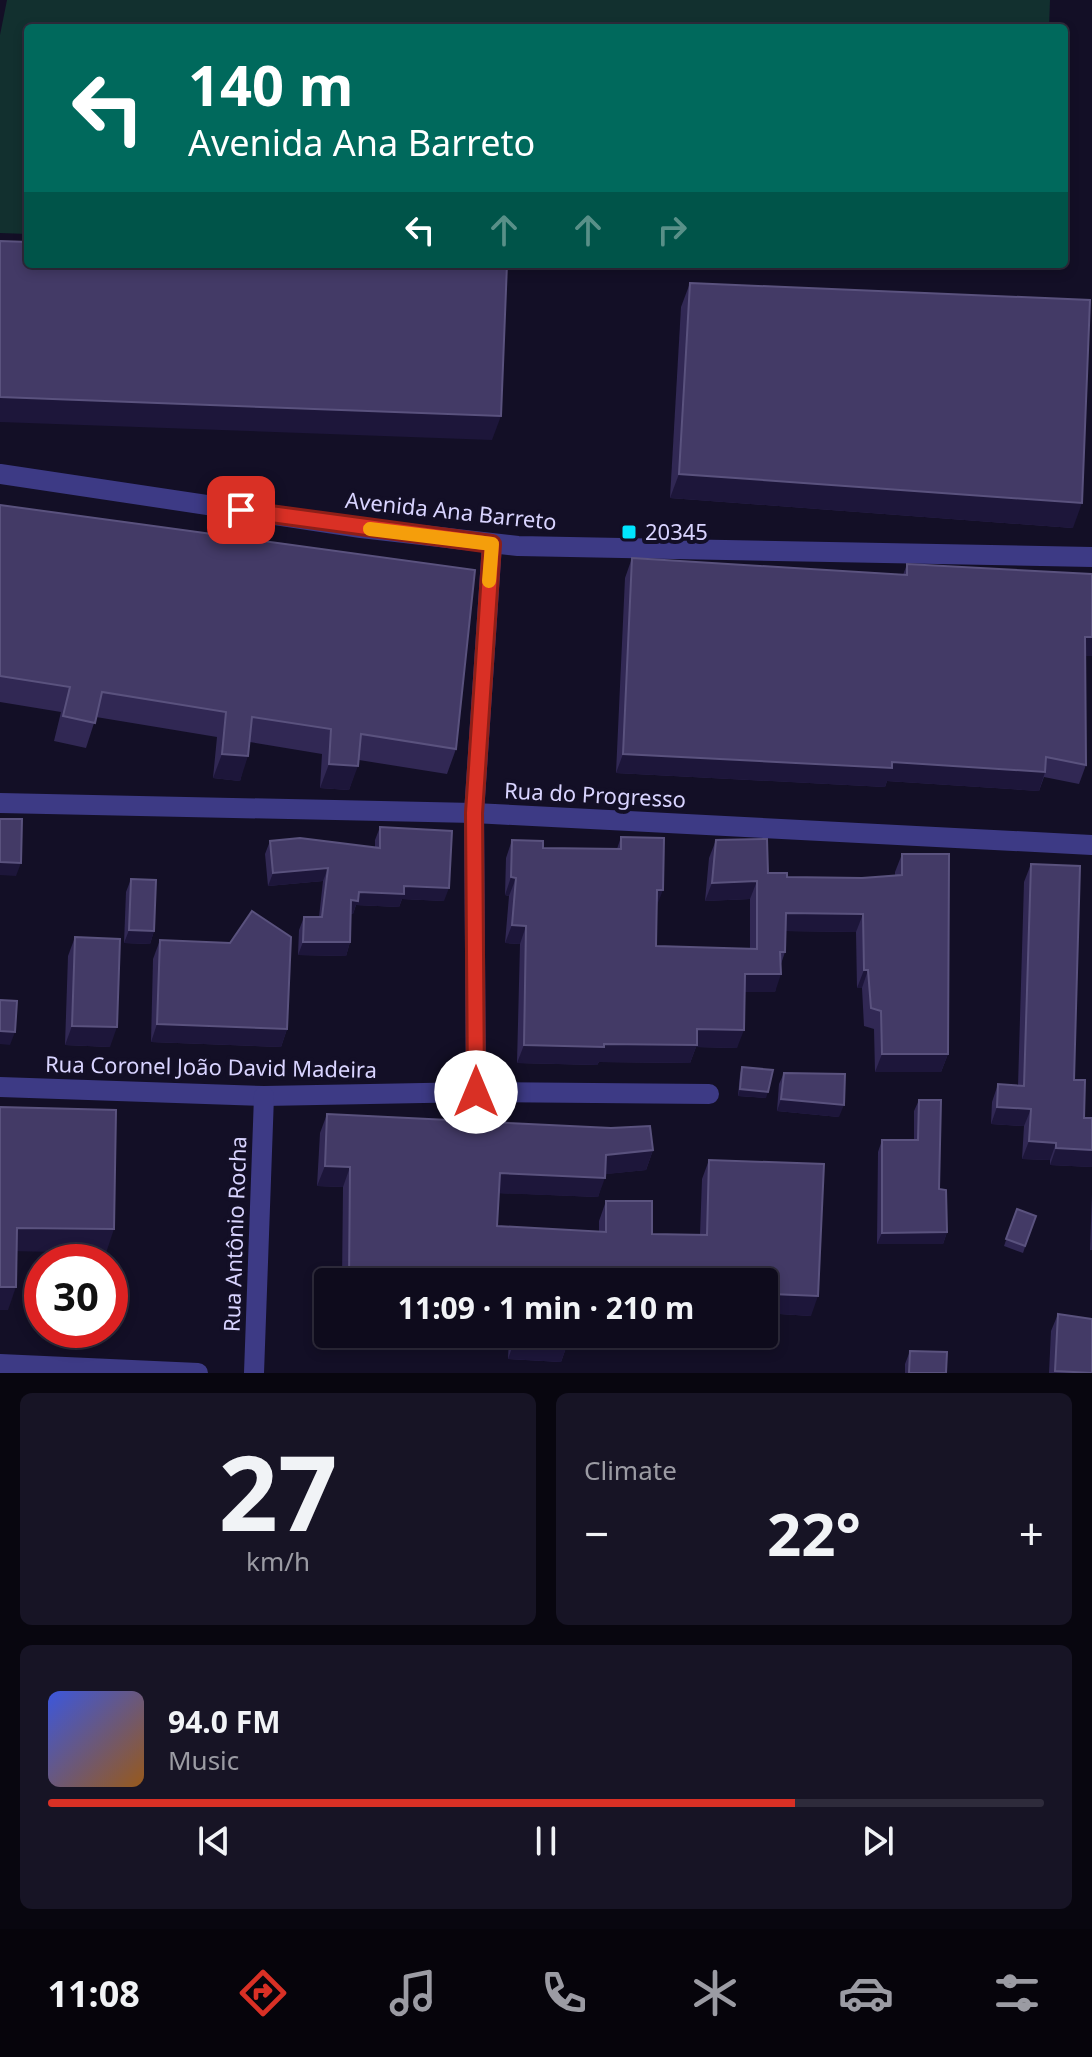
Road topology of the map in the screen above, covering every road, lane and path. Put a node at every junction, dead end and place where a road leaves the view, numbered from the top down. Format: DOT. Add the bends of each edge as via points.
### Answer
graph roads {
  1 [pos="0,474"];
  2 [pos="492,544"];
  3 [pos="1092,557"];
  4 [pos="0,803"];
  5 [pos="474,813"];
  6 [pos="1092,845"];
  7 [pos="0,1087"];
  8 [pos="476,1092"];
  9 [pos="709,1094"];
  10 [pos="264,1096"];
  11 [pos="0,1364"];
  12 [pos="198,1373"];
  13 [pos="254,1373"];
  1 -- 2 [label="street, Avenida Ana Barreto"];
  2 -- 3 [label="street, Avenida Ana Barreto"];
  2 -- 5 [label="street"];
  4 -- 5 [label="street, Rua do Progresso"];
  5 -- 6 [label="street, Rua do Progresso"];
  5 -- 8 [label="street"];
  7 -- 10 [label="street, Rua Coronel João David Madeira"];
  8 -- 9 [label="street, Rua Coronel João David Madeira"];
  8 -- 10 [label="street, Rua Coronel João David Madeira"];
  10 -- 13 [label="street, Rua Antônio Rocha"];
  11 -- 12 [label="street"];
}
